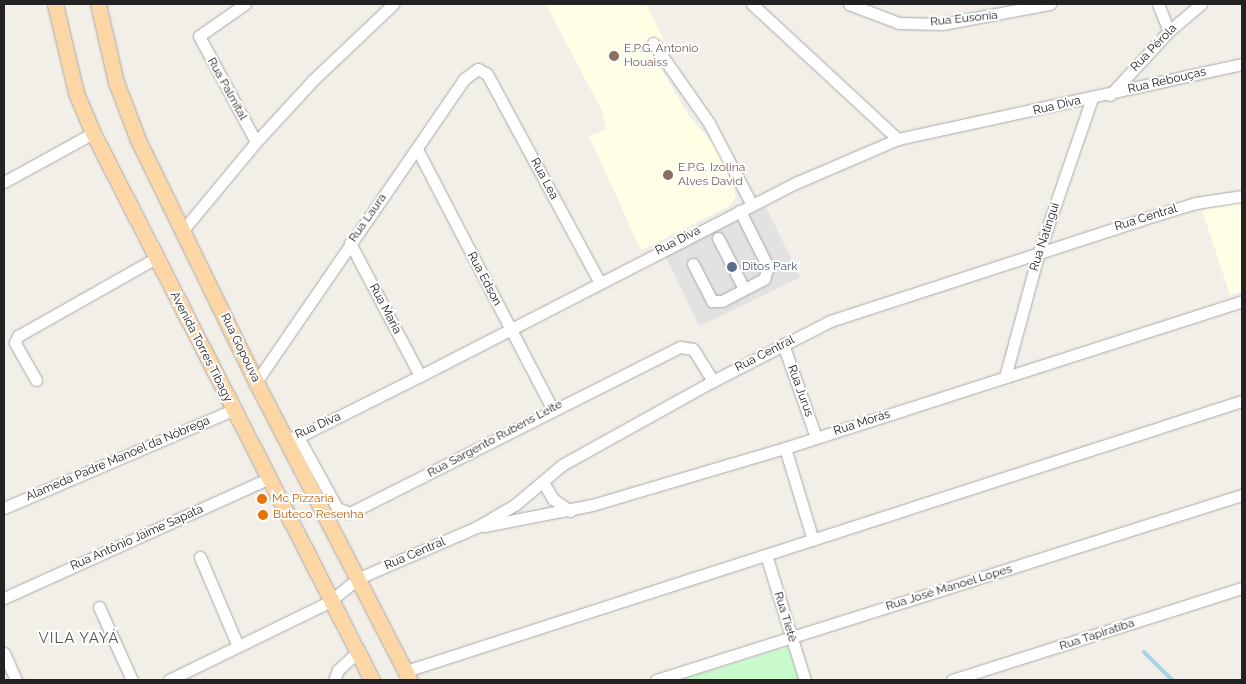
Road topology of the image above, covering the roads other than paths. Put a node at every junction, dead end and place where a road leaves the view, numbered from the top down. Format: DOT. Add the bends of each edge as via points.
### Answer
graph roads {
  1 [pos="55,4"];
  2 [pos="98,4"];
  3 [pos="394,4"];
  4 [pos="752,4"];
  5 [pos="849,4"];
  6 [pos="1048,4"];
  7 [pos="1158,4"];
  8 [pos="1202,4"];
  9 [pos="242,5"];
  10 [pos="1169,31"];
  11 [pos="653,43"];
  12 [pos="1242,64"];
  13 [pos="487,74"];
  14 [pos="1110,95"];
  15 [pos="1092,98"];
  16 [pos="93,133"];
  17 [pos="898,139"];
  18 [pos="256,142"];
  19 [pos="417,150"];
  20 [pos="4,182"];
  21 [pos="1242,196"];
  22 [pos="752,205"];
  23 [pos="740,211"];
  24 [pos="183,230"];
  25 [pos="718,238"];
  26 [pos="350,243"];
  27 [pos="1039,252"];
  28 [pos="156,258"];
  29 [pos="693,264"];
  30 [pos="600,284"];
  31 [pos="744,289"];
  32 [pos="1242,301"];
  33 [pos="511,330"];
  34 [pos="783,344"];
  35 [pos="420,376"];
  36 [pos="1005,377"];
  37 [pos="36,380"];
  38 [pos="712,381"];
  39 [pos="256,382"];
  40 [pos="1242,401"];
  41 [pos="552,408"];
  42 [pos="233,410"];
  43 [pos="816,437"];
  44 [pos="292,438"];
  45 [pos="785,448"];
  46 [pos="270,478"];
  47 [pos="543,482"];
  48 [pos="1242,495"];
  49 [pos="4,508"];
  50 [pos="570,511"];
  51 [pos="477,527"];
  52 [pos="813,540"];
  53 [pos="766,555"];
  54 [pos="200,558"];
  55 [pos="359,578"];
  56 [pos="1242,588"];
  57 [pos="4,598"];
  58 [pos="329,602"];
  59 [pos="99,607"];
  60 [pos="791,637"];
  61 [pos="238,646"];
  62 [pos="356,652"];
  63 [pos="4,653"];
  64 [pos="408,676"];
  65 [pos="16,680"];
  66 [pos="132,680"];
  67 [pos="169,680"];
  68 [pos="334,680"];
  69 [pos="372,680"];
  70 [pos="656,680"];
  71 [pos="805,680"];
  72 [pos="952,680"];
  1 -- 16 [label="main road, Avenida Torres Tibagy" via="73,84"];
  2 -- 24 [label="main road, Rua Gopouva" via="116,82 138,140"];
  3 -- 18 [label="street" via="312,81"];
  4 -- 17 [label="street"];
  5 -- 6 [label="street, Rua Eusonia" via="899,22 942,24"];
  7 -- 10 [label="street"];
  8 -- 10 [label="street, Rua Pérola"];
  9 -- 18 [label="street, Rua Palmital" via="199,36"];
  10 -- 14 [label="street, Rua Pérola"];
  11 -- 22 [label="street" via="709,123"];
  12 -- 14 [label="street, Rua Rebouças"];
  13 -- 19 [label="street, Rua Laura" via="478,69 464,79"];
  13 -- 30 [label="street, Rua Lea"];
  14 -- 15 [label="street, Rua Rebouças"];
  15 -- 17 [label="street, Rua Diva"];
  15 -- 27 [label="street, Rua Natingui"];
  16 -- 20 [label="street"];
  16 -- 28 [label="main road, Avenida Torres Tibagy"];
  17 -- 22 [label="street, Rua Diva"];
  18 -- 24 [label="street"];
  19 -- 26 [label="street, Rua Laura"];
  19 -- 33 [label="street, Rua Edson"];
  21 -- 27 [label="street, Rua Central" via="1196,203"];
  22 -- 23 [label="street, Rua Diva"];
  23 -- 30 [label="street, Rua Diva"];
  23 -- 31 [label="street" via="768,267 764,279"];
  24 -- 39 [label="main road, Rua Gopouva"];
  25 -- 31 [label="street"];
  26 -- 35 [label="street, Rua Maria"];
  26 -- 39 [label="street, Rua Laura"];
  27 -- 34 [label="street, Rua Central" via="830,322"];
  27 -- 36 [label="street, Rua Natingui"];
  28 -- 37 [label="street" via="18,336 16,343"];
  28 -- 42 [label="main road, Avenida Torres Tibagy"];
  29 -- 31 [label="street" via="712,302 722,301"];
  30 -- 33 [label="street, Rua Diva"];
  32 -- 36 [label="street, Rua Morás"];
  33 -- 35 [label="street, Rua Diva"];
  33 -- 41 [label="street, Rua Edson"];
  34 -- 38 [label="street, Rua Central"];
  34 -- 43 [label="street, Rua Jurus"];
  35 -- 44 [label="street, Rua Diva"];
  36 -- 43 [label="street, Rua Morás"];
  38 -- 41 [label="street, Rua Sargento Rubens Leite" via="693,349 680,347"];
  38 -- 47 [label="street, Rua Central" via="562,465"];
  39 -- 44 [label="main road, Rua Gopouva"];
  40 -- 52 [label="street"];
  41 -- 44 [label="street, Rua Sargento Rubens Leite" via="350,513 337,508"];
  42 -- 46 [label="main road, Avenida Torres Tibagy"];
  42 -- 49 [label="street, Alameda Padre Manoel da Nóbrega"];
  43 -- 45 [label="street, Rua Morás"];
  44 -- 55 [label="main road, Rua Gopouva"];
  45 -- 50 [label="street, Rua Morás"];
  45 -- 52 [label="street"];
  46 -- 57 [label="street, Rua Antônio Jaime Sapata"];
  46 -- 58 [label="main road, Avenida Torres Tibagy"];
  47 -- 50 [label="street" via="553,499"];
  47 -- 51 [label="street, Rua Central" via="516,504"];
  48 -- 60 [label="street, Rua José Manoel Lopes"];
  50 -- 51 [label="street, Rua Morás"];
  51 -- 55 [label="street, Rua Central"];
  52 -- 53 [label="street"];
  53 -- 60 [label="street, Rua Tietê"];
  53 -- 64 [label="street"];
  54 -- 61 [label="street"];
  55 -- 58 [label="street, Rua Central"];
  55 -- 64 [label="main road, Rua Gopouva"];
  56 -- 72 [label="street, Rua Tapiratiba"];
  58 -- 61 [label="street, Rua Central"];
  58 -- 62 [label="main road, Avenida Torres Tibagy"];
  59 -- 66 [label="street"];
  60 -- 70 [label="street, Rua José Manoel Lopes"];
  60 -- 71 [label="street, Rua Tietê"];
  61 -- 67 [label="street, Rua Central"];
  62 -- 68 [label="street" via="338,670"];
  62 -- 69 [label="main road, Avenida Torres Tibagy"];
  63 -- 65 [label="street"];
}
